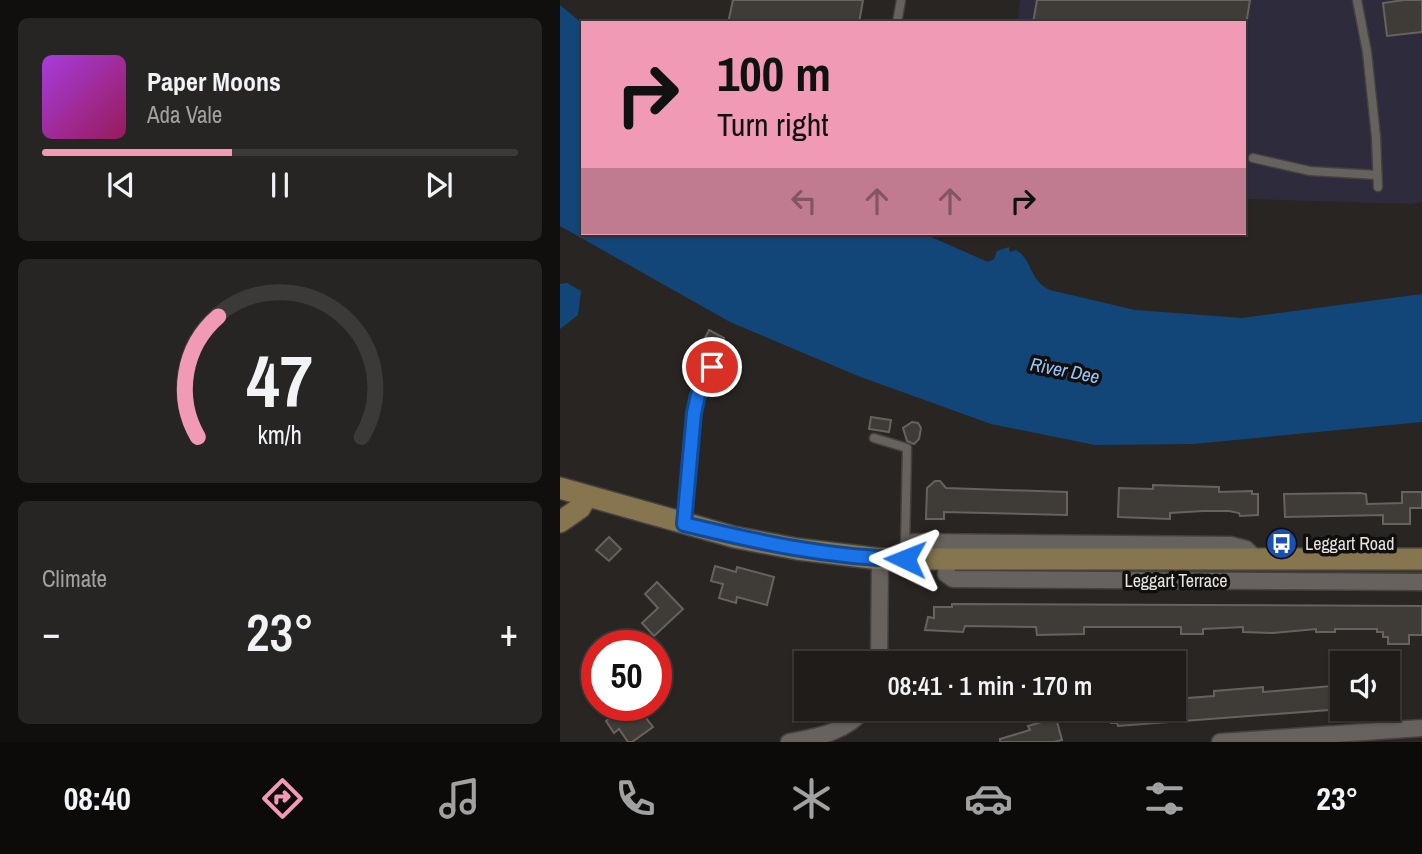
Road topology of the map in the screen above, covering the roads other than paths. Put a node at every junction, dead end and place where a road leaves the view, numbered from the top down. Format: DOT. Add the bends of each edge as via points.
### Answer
graph roads {
  1 [pos="901,0"];
  2 [pos="1357,0"];
  3 [pos="897,21"];
  4 [pos="1253,158"];
  5 [pos="1377,174"];
  6 [pos="1378,187"];
  7 [pos="712,367"];
  8 [pos="874,438"];
  9 [pos="560,488"];
  10 [pos="586,497"];
  11 [pos="560,522"];
  12 [pos="684,524"];
  13 [pos="880,559"];
  14 [pos="905,559"];
  15 [pos="948,559"];
  16 [pos="1422,559"];
  17 [pos="1257,560"];
  18 [pos="1422,582"];
  19 [pos="879,651"];
  20 [pos="851,721"];
  21 [pos="1422,729"];
  22 [pos="1374,736"];
  23 [pos="789,742"];
  24 [pos="1220,742"];
  1 -- 3 [label="lane"];
  2 -- 5 [label="lane" via="1368,64"];
  4 -- 5 [label="lane" via="1310,171"];
  5 -- 6 [label="lane"];
  7 -- 12 [label="lane" via="694,413"];
  8 -- 14 [label="lane" via="907,448"];
  9 -- 10 [label="main road, Leggart Terrace"];
  10 -- 11 [label="main road" via="582,506"];
  10 -- 12 [label="main road, Leggart Terrace"];
  12 -- 13 [label="main road, Leggart Terrace" via="797,549"];
  13 -- 14 [label="main road, Leggart Terrace"];
  13 -- 19 [label="street"];
  14 -- 15 [label="main road, Leggart Terrace"];
  14 -- 17 [label="street, Leggart Terrace" via="914,542 1231,544 1246,549"];
  15 -- 17 [label="main road, Leggart Terrace"];
  15 -- 18 [label="street, Leggart Terrace" via="946,574 953,579"];
  16 -- 17 [label="main road, Leggart Terrace"];
  20 -- 23 [label="street" via="835,732"];
  21 -- 22 [label="street"];
  22 -- 24 [label="street"];
}
